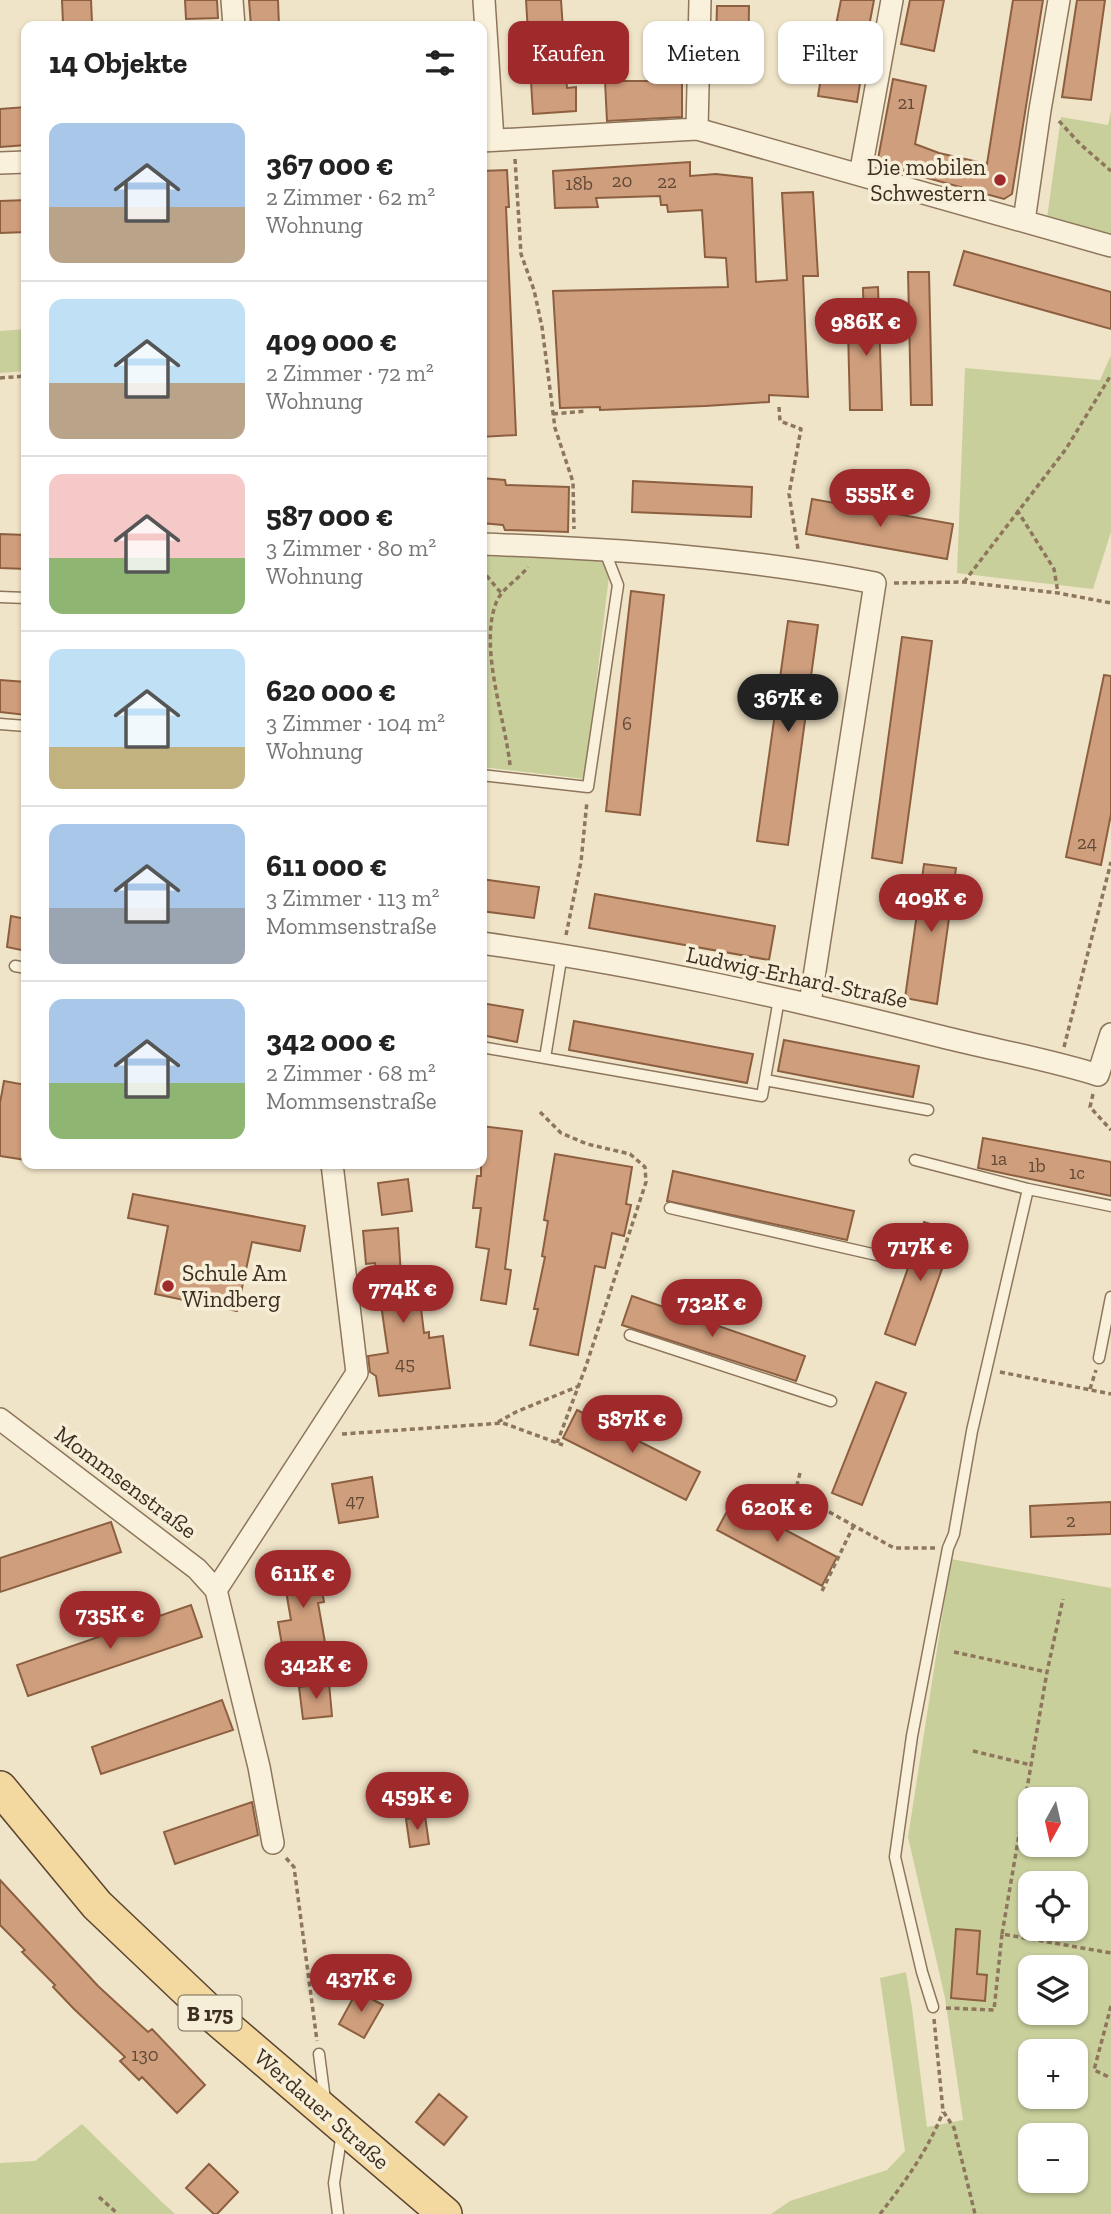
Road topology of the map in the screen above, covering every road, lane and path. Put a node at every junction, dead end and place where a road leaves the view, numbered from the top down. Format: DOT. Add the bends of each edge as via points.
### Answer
graph roads {
  1 [pos="232,0"];
  2 [pos="484,0"];
  3 [pos="700,0"];
  4 [pos="892,0"];
  5 [pos="1059,0"];
  6 [pos="234,21"];
  7 [pos="486,21"];
  8 [pos="487,35"];
  9 [pos="1040,110"];
  10 [pos="697,129"];
  11 [pos="496,140"];
  12 [pos="21,162"];
  13 [pos="0,163"];
  14 [pos="1111,171"];
  15 [pos="860,175"];
  16 [pos="1024,221"];
  17 [pos="1111,246"];
  18 [pos="1111,375"];
  19 [pos="21,376"];
  20 [pos="0,378"];
  21 [pos="779,407"];
  22 [pos="586,411"];
  23 [pos="553,414"];
  24 [pos="1017,510"];
  25 [pos="487,544"];
  26 [pos="536,546"];
  27 [pos="571,548"];
  28 [pos="604,549"];
  29 [pos="803,568"];
  30 [pos="487,576"];
  31 [pos="964,582"];
  32 [pos="875,583"];
  33 [pos="1058,593"];
  34 [pos="502,594"];
  35 [pos="0,597"];
  36 [pos="21,598"];
  37 [pos="1111,603"];
  38 [pos="0,724"];
  39 [pos="21,726"];
  40 [pos="487,776"];
  41 [pos="512,778"];
  42 [pos="588,787"];
  43 [pos="1111,862"];
  44 [pos="487,944"];
  45 [pos="562,954"];
  46 [pos="779,999"];
  47 [pos="810,1003"];
  48 [pos="1111,1034"];
  49 [pos="487,1048"];
  50 [pos="545,1058"];
  51 [pos="1060,1063"];
  52 [pos="1098,1075"];
  53 [pos="765,1080"];
  54 [pos="928,1110"];
  55 [pos="540,1112"];
  56 [pos="1111,1130"];
  57 [pos="915,1160"];
  58 [pos="333,1169"];
  59 [pos="1028,1189"];
  60 [pos="1111,1206"];
  61 [pos="670,1208"];
  62 [pos="881,1256"];
  63 [pos="1111,1297"];
  64 [pos="630,1335"];
  65 [pos="1099,1358"];
  66 [pos="987,1370"];
  67 [pos="579,1386"];
  68 [pos="1111,1394"];
  69 [pos="831,1401"];
  70 [pos="0,1419"];
  71 [pos="497,1423"];
  72 [pos="316,1436"];
  73 [pos="557,1443"];
  74 [pos="564,1445"];
  75 [pos="800,1472"];
  76 [pos="853,1527"];
  77 [pos="948,1548"];
  78 [pos="216,1590"];
  79 [pos="822,1591"];
  80 [pos="1063,1599"];
  81 [pos="954,1652"];
  82 [pos="1047,1672"];
  83 [pos="973,1751"];
  84 [pos="1031,1765"];
  85 [pos="0,1788"];
  86 [pos="272,1843"];
  87 [pos="1002,1934"];
  88 [pos="1111,1952"];
  89 [pos="1111,2006"];
  90 [pos="933,2007"];
  91 [pos="1110,2015"];
  92 [pos="319,2054"];
  93 [pos="1111,2078"];
  94 [pos="943,2111"];
  95 [pos="335,2120"];
  96 [pos="99,2197"];
  97 [pos="118,2214"];
  98 [pos="338,2214"];
  99 [pos="445,2214"];
  100 [pos="880,2214"];
  101 [pos="975,2214"];
  1 -- 6 [label="street"];
  2 -- 7 [label="street"];
  3 -- 10 [label="street"];
  4 -- 15 [label="street"];
  5 -- 9 [label="street"];
  8 -- 11 [label="street"];
  9 -- 14 [label="path" via="1057,119"];
  9 -- 16 [label="street"];
  10 -- 11 [label="street"];
  10 -- 15 [label="street"];
  11 -- 23 [label="path" via="542,327"];
  12 -- 13 [label="street"];
  15 -- 16 [label="street"];
  16 -- 17 [label="street"];
  18 -- 24 [label="path" via="1066,449"];
  19 -- 20 [label="path"];
  21 -- 29 [label="path" via="780,421 801,429 789,494"];
  22 -- 23 [label="path"];
  23 -- 27 [label="path" via="573,482"];
  24 -- 31 [label="path"];
  24 -- 33 [label="path" via="1055,569"];
  25 -- 26 [label="street"];
  26 -- 27 [label="street"];
  26 -- 34 [label="path" via="535,559"];
  27 -- 28 [label="street"];
  28 -- 29 [label="street"];
  28 -- 42 [label="lane" via="618,585"];
  29 -- 32 [label="street"];
  30 -- 34 [label="path"];
  31 -- 32 [label="path"];
  31 -- 33 [label="path"];
  32 -- 47 [label="street"];
  33 -- 37 [label="path"];
  34 -- 41 [label="path" via="496,604 491,663"];
  35 -- 36 [label="lane"];
  38 -- 39 [label="lane"];
  40 -- 41 [label="lane"];
  41 -- 42 [label="lane"];
  42 -- 45 [label="path" via="581,862"];
  43 -- 51 [label="path"];
  44 -- 45 [label="street, Ludwig-Erhard-Straße"];
  45 -- 46 [label="street, Ludwig-Erhard-Straße"];
  45 -- 50 [label="lane"];
  46 -- 47 [label="street, Ludwig-Erhard-Straße"];
  46 -- 53 [label="lane"];
  47 -- 51 [label="street, Ludwig-Erhard-Straße"];
  48 -- 52 [label="street"];
  49 -- 50 [label="lane"];
  50 -- 53 [label="lane" via="762,1096"];
  51 -- 52 [label="street, Ludwig-Erhard-Straße"];
  52 -- 56 [label="path" via="1090,1107"];
  53 -- 54 [label="lane"];
  55 -- 67 [label="path" via="561,1133 630,1154 645,1167 642,1198"];
  57 -- 59 [label="lane"];
  58 -- 72 [label="street" via="357,1373"];
  59 -- 60 [label="lane"];
  59 -- 66 [label="lane"];
  61 -- 62 [label="lane"];
  63 -- 65 [label="lane"];
  64 -- 69 [label="lane"];
  66 -- 68 [label="path"];
  66 -- 77 [label="lane"];
  67 -- 71 [label="path"];
  67 -- 73 [label="path"];
  70 -- 78 [label="street, Mommsenstraße" via="197,1569"];
  71 -- 72 [label="path"];
  71 -- 73 [label="path"];
  72 -- 78 [label="street"];
  73 -- 74 [label="path"];
  75 -- 76 [label="path" via="795,1493"];
  76 -- 77 [label="path" via="894,1548"];
  76 -- 79 [label="path"];
  77 -- 90 [label="lane" via="912,1737 895,1857"];
  78 -- 86 [label="street"];
  80 -- 82 [label="path"];
  81 -- 82 [label="path"];
  82 -- 84 [label="path"];
  83 -- 84 [label="path"];
  84 -- 87 [label="path"];
  85 -- 95 [label="main road, Werdauer Straße / B 175" via="97,1905 216,2018"];
  86 -- 92 [label="path" via="295,1867"];
  87 -- 88 [label="path"];
  87 -- 90 [label="path" via="994,2010"];
  89 -- 91 [label="path"];
  90 -- 94 [label="path"];
  91 -- 93 [label="path" via="1094,2070"];
  92 -- 95 [label="lane"];
  94 -- 100 [label="path" via="911,2175"];
  94 -- 101 [label="path" via="954,2128"];
  95 -- 98 [label="lane"];
  95 -- 99 [label="main road, Werdauer Straße / B 175"];
  96 -- 97 [label="path"];
}
